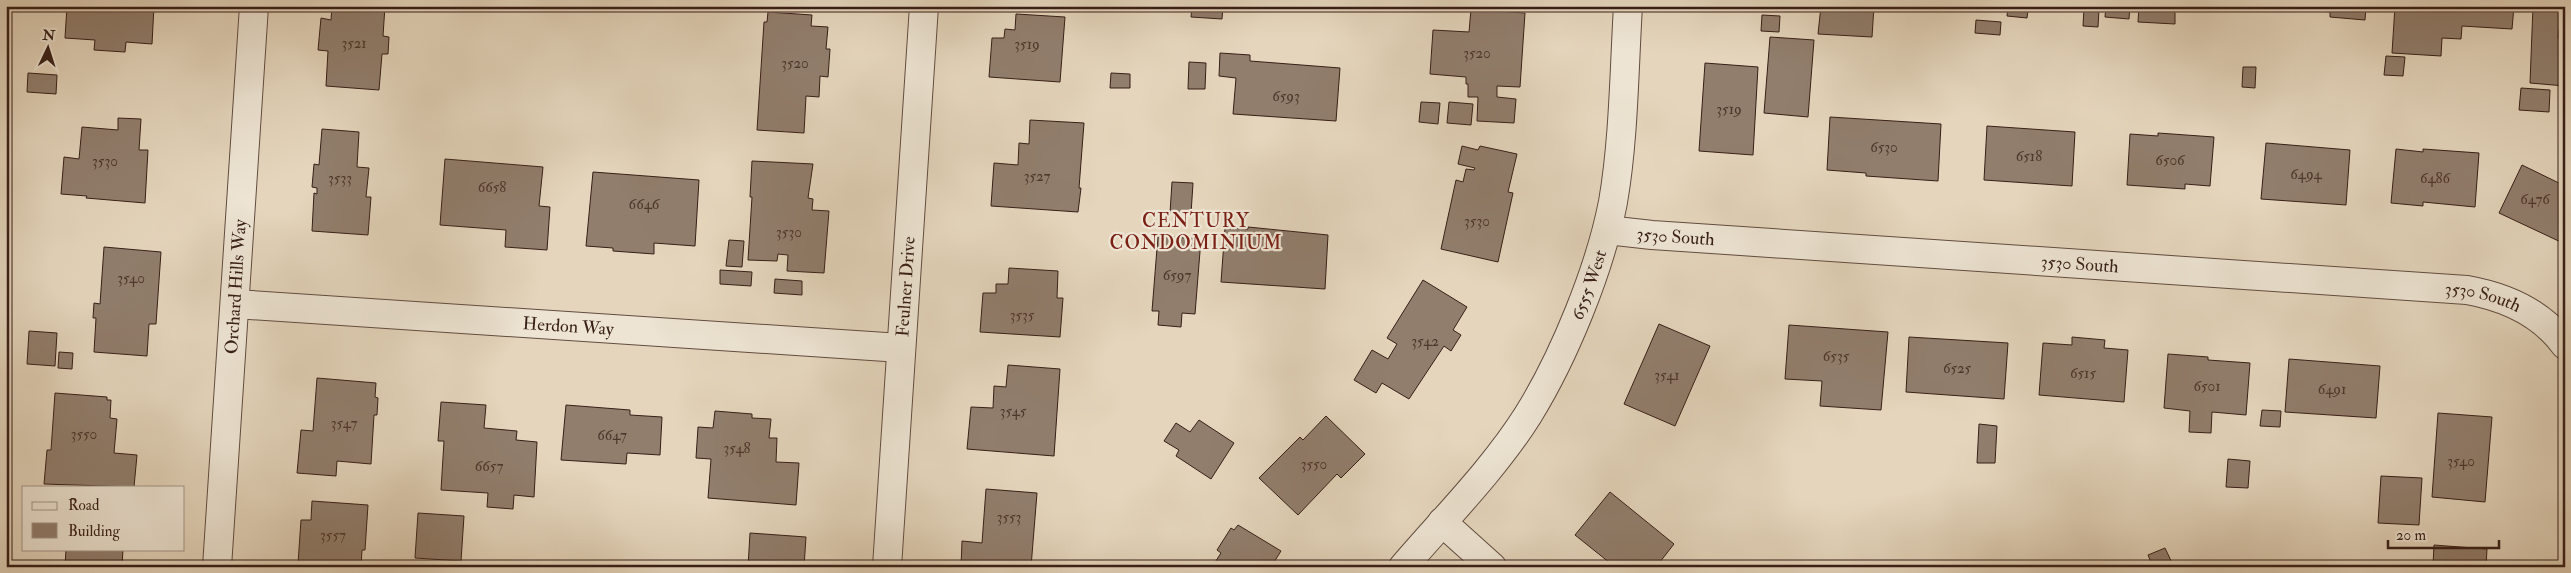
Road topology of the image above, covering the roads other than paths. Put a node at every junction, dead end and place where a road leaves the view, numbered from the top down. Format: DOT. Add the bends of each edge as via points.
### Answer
graph roads {
  1 [pos="254,6"];
  2 [pos="924,6"];
  3 [pos="1628,6"];
  4 [pos="1607,230"];
  5 [pos="235,304"];
  6 [pos="2565,345"];
  7 [pos="901,348"];
  8 [pos="1442,522"];
  9 [pos="217,567"];
  10 [pos="887,567"];
  11 [pos="1403,567"];
  12 [pos="1492,567"];
  1 -- 5 [label="street, Orchard Hills Way"];
  2 -- 7 [label="street, Feulner Drive"];
  3 -- 4 [label="street, 6555 West" via="1618,159"];
  4 -- 6 [label="street, 3530 South" via="2467,290 2508,300 2544,322"];
  4 -- 8 [label="street, 6555 West" via="1570,331 1528,415"];
  5 -- 7 [label="street, Herdon Way"];
  5 -- 9 [label="street, Orchard Hills Way"];
  7 -- 10 [label="street, Feulner Drive"];
  8 -- 11 [label="street, 6555 West"];
  8 -- 12 [label="street"];
}
